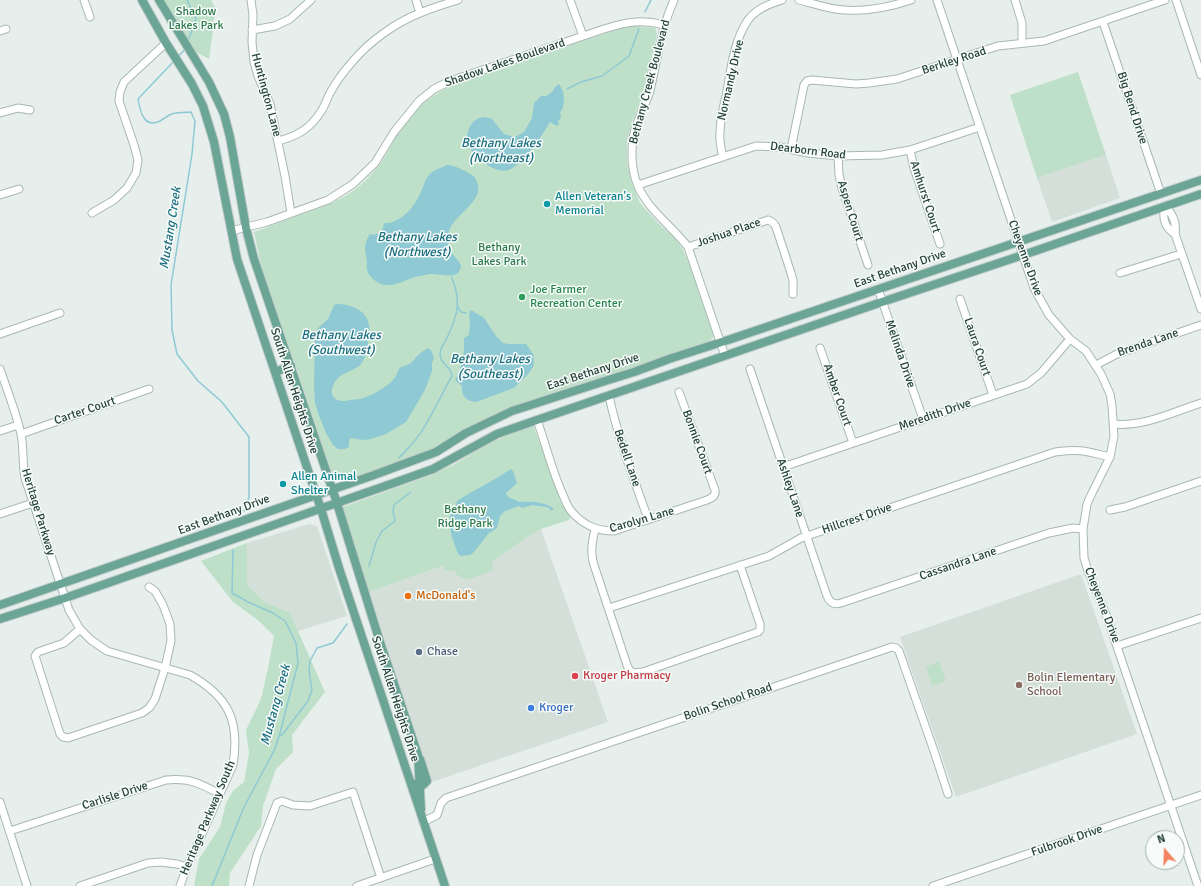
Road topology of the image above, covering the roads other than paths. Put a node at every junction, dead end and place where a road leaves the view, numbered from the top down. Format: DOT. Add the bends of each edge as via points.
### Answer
graph roads {
  1 [pos="84,0"];
  2 [pos="142,0"];
  3 [pos="160,0"];
  4 [pos="251,0"];
  5 [pos="311,0"];
  6 [pos="416,0"];
  7 [pos="458,0"];
  8 [pos="570,0"];
  9 [pos="674,0"];
  10 [pos="782,0"];
  11 [pos="799,0"];
  12 [pos="911,0"];
  13 [pos="937,0"];
  14 [pos="1015,0"];
  15 [pos="1165,0"];
  16 [pos="1176,0"];
  17 [pos="420,13"];
  18 [pos="90,17"];
  19 [pos="1103,22"];
  20 [pos="664,25"];
  21 [pos="252,30"];
  22 [pos="583,36"];
  23 [pos="1022,43"];
  24 [pos="168,45"];
  25 [pos="957,60"];
  26 [pos="1201,75"];
  27 [pos="30,110"];
  28 [pos="0,113"];
  29 [pos="980,127"];
  30 [pos="278,141"];
  31 [pos="791,149"];
  32 [pos="910,150"];
  33 [pos="838,156"];
  34 [pos="723,157"];
  35 [pos="1201,180"];
  36 [pos="638,185"];
  37 [pos="19,189"];
  38 [pos="0,194"];
  39 [pos="1161,194"];
  40 [pos="1201,194"];
  41 [pos="1165,206"];
  42 [pos="92,213"];
  43 [pos="291,213"];
  44 [pos="246,228"];
  45 [pos="231,232"];
  46 [pos="1018,241"];
  47 [pos="940,244"];
  48 [pos="688,247"];
  49 [pos="1181,254"];
  50 [pos="1023,255"];
  51 [pos="868,265"];
  52 [pos="1120,273"];
  53 [pos="878,289"];
  54 [pos="792,294"];
  55 [pos="960,299"];
  56 [pos="882,302"];
  57 [pos="1201,309"];
  58 [pos="60,313"];
  59 [pos="1201,325"];
  60 [pos="0,334"];
  61 [pos="1070,339"];
  62 [pos="721,343"];
  63 [pos="820,348"];
  64 [pos="725,356"];
  65 [pos="1096,365"];
  66 [pos="291,366"];
  67 [pos="0,369"];
  68 [pos="750,369"];
  69 [pos="274,372"];
  70 [pos="605,381"];
  71 [pos="149,389"];
  72 [pos="679,392"];
  73 [pos="609,396"];
  74 [pos="994,396"];
  75 [pos="1201,403"];
  76 [pos="922,419"];
  77 [pos="537,420"];
  78 [pos="1114,424"];
  79 [pos="18,425"];
  80 [pos="0,431"];
  81 [pos="21,434"];
  82 [pos="853,443"];
  83 [pos="1110,457"];
  84 [pos="783,467"];
  85 [pos="1201,481"];
  86 [pos="332,490"];
  87 [pos="715,492"];
  88 [pos="316,495"];
  89 [pos="33,503"];
  90 [pos="337,503"];
  91 [pos="321,509"];
  92 [pos="1110,510"];
  93 [pos="0,514"];
  94 [pos="648,520"];
  95 [pos="595,529"];
  96 [pos="1083,529"];
  97 [pos="806,537"];
  98 [pos="740,565"];
  99 [pos="60,585"];
  100 [pos="149,587"];
  101 [pos="65,598"];
  102 [pos="834,604"];
  103 [pos="0,605"];
  104 [pos="609,608"];
  105 [pos="1201,618"];
  106 [pos="0,619"];
  107 [pos="80,629"];
  108 [pos="379,639"];
  109 [pos="365,644"];
  110 [pos="1117,646"];
  111 [pos="165,668"];
  112 [pos="396,742"];
  113 [pos="420,784"];
  114 [pos="220,794"];
  115 [pos="948,794"];
  116 [pos="1201,795"];
  117 [pos="0,802"];
  118 [pos="1171,805"];
  119 [pos="422,821"];
  120 [pos="10,831"];
  121 [pos="435,859"];
  122 [pos="186,867"];
  123 [pos="381,878"];
  124 [pos="27,886"];
  125 [pos="80,886"];
  126 [pos="180,886"];
  127 [pos="248,886"];
  128 [pos="357,886"];
  129 [pos="444,886"];
  130 [pos="933,886"];
  131 [pos="1198,886"];
  1 -- 18 [label="street"];
  2 -- 24 [label="main road, South Allen Heights Drive"];
  3 -- 44 [label="main road, South Allen Heights Drive" via="209,82 224,114"];
  4 -- 21 [label="street, Huntington Lane"];
  5 -- 21 [label="street" via="290,19 276,26"];
  6 -- 17 [label="street"];
  7 -- 17 [label="street"];
  8 -- 22 [label="street"];
  9 -- 20 [label="street, Bethany Creek Boulevard"];
  10 -- 34 [label="street, Normandy Drive" via="756,12 742,31 732,62 720,122"];
  11 -- 12 [label="street" via="836,9 859,11"];
  13 -- 25 [label="street, Cheyenne Drive"];
  14 -- 23 [label="street" via="1022,24"];
  15 -- 19 [label="street, Berkley Road"];
  16 -- 26 [label="street"];
  17 -- 30 [label="street" via="370,44 336,83 322,110 310,125 301,133"];
  19 -- 23 [label="street, Berkley Road" via="1044,41"];
  19 -- 39 [label="street, Big Bend Drive"];
  20 -- 22 [label="street, Shadow Lakes Boulevard" via="638,21"];
  20 -- 36 [label="street, Bethany Creek Boulevard" via="650,92 633,137 632,161"];
  21 -- 30 [label="street, Huntington Lane" via="254,62 270,104"];
  22 -- 43 [label="street, Shadow Lakes Boulevard" via="434,89 413,107 394,132 376,163 354,184 328,200"];
  23 -- 25 [label="street, Berkley Road" via="998,46"];
  24 -- 42 [label="street" via="124,82 119,101 138,160 136,173 127,188 114,200"];
  24 -- 45 [label="main road, South Allen Heights Drive" via="192,84 210,126"];
  25 -- 29 [label="street, Cheyenne Drive"];
  25 -- 31 [label="street, Berkley Road" via="884,82 856,84 807,81 801,94"];
  27 -- 28 [label="street" via="18,108"];
  29 -- 32 [label="street, Dearborn Road"];
  29 -- 46 [label="street, Cheyenne Drive"];
  30 -- 43 [label="street, Huntington Lane"];
  31 -- 33 [label="street, Dearborn Road"];
  31 -- 34 [label="street, Dearborn Road" via="756,146"];
  32 -- 33 [label="street, Dearborn Road"];
  32 -- 47 [label="street, Amhurst Court"];
  33 -- 51 [label="street, Aspen Court" via="842,188"];
  34 -- 36 [label="street, Dearborn Road"];
  35 -- 39 [label="main road, East Bethany Drive"];
  36 -- 48 [label="street, Bethany Creek Boulevard" via="655,212"];
  37 -- 38 [label="street"];
  39 -- 41 [label="main road"];
  39 -- 46 [label="main road, East Bethany Drive"];
  40 -- 41 [label="main road"];
  41 -- 49 [label="street" via="1163,215 1168,230 1175,234"];
  41 -- 50 [label="main road"];
  43 -- 44 [label="street, Shadow Lakes Boulevard"];
  44 -- 45 [label="street, Shadow Lakes Boulevard"];
  44 -- 66 [label="main road, South Allen Heights Drive" via="254,259"];
  45 -- 69 [label="main road, South Allen Heights Drive" via="237,260"];
  46 -- 50 [label="street, Cheyenne Drive"];
  46 -- 53 [label="main road, East Bethany Drive"];
  48 -- 54 [label="street, Joshua Place" via="770,220 776,227 791,273"];
  48 -- 62 [label="street, Bethany Creek Boulevard"];
  49 -- 52 [label="street"];
  49 -- 57 [label="street"];
  50 -- 56 [label="main road"];
  50 -- 61 [label="street, Cheyenne Drive" via="1034,288 1045,310"];
  53 -- 56 [label="street, Melinda Drive"];
  53 -- 62 [label="main road, East Bethany Drive"];
  55 -- 74 [label="street, Laura Court"];
  56 -- 64 [label="main road"];
  56 -- 76 [label="street, Melinda Drive"];
  58 -- 60 [label="street"];
  59 -- 65 [label="street, Brenda Lane" via="1117,354"];
  61 -- 65 [label="street, Cheyenne Drive" via="1086,351"];
  61 -- 74 [label="street, Meredith Drive" via="1034,379 1018,388"];
  62 -- 64 [label="street, Bethany Creek Boulevard"];
  62 -- 70 [label="main road, East Bethany Drive"];
  63 -- 82 [label="street, Amber Court"];
  64 -- 73 [label="main road"];
  65 -- 78 [label="street, Cheyenne Drive" via="1110,394"];
  66 -- 69 [label="main road"];
  66 -- 86 [label="main road, South Allen Heights Drive"];
  67 -- 79 [label="street, Heritage Parkway"];
  68 -- 84 [label="street, Ashley Lane"];
  69 -- 88 [label="main road, South Allen Heights Drive"];
  70 -- 73 [label="main road"];
  70 -- 86 [label="main road, East Bethany Drive" via="512,411 466,433 436,452"];
  71 -- 81 [label="street, Carter Court"];
  72 -- 87 [label="street, Bonnie Court"];
  73 -- 77 [label="main road"];
  73 -- 94 [label="street, Bedell Lane" via="613,418"];
  74 -- 76 [label="street, Meredith Drive"];
  75 -- 78 [label="street" via="1142,423"];
  76 -- 82 [label="street, Meredith Drive"];
  77 -- 90 [label="main road" via="497,434 433,469"];
  77 -- 95 [label="street, Carolyn Lane" via="555,476 571,511"];
  78 -- 83 [label="street, Cheyenne Drive"];
  79 -- 80 [label="street"];
  79 -- 81 [label="street, Heritage Parkway"];
  81 -- 89 [label="street, Heritage Parkway" via="23,467"];
  82 -- 84 [label="street, Meredith Drive"];
  83 -- 96 [label="street, Cheyenne Drive" via="1092,493"];
  83 -- 97 [label="street, Hillcrest Drive" via="1074,449 1055,452"];
  84 -- 97 [label="street, Ashley Lane"];
  85 -- 92 [label="street"];
  86 -- 88 [label="main road, East Bethany Drive"];
  86 -- 90 [label="main road, South Allen Heights Drive"];
  87 -- 94 [label="street, Carolyn Lane" via="713,498"];
  88 -- 91 [label="main road, South Allen Heights Drive"];
  88 -- 99 [label="main road, East Bethany Drive"];
  89 -- 93 [label="street"];
  89 -- 99 [label="street, Heritage Parkway"];
  90 -- 91 [label="main road"];
  90 -- 108 [label="main road, South Allen Heights Drive"];
  91 -- 101 [label="main road"];
  91 -- 109 [label="main road, South Allen Heights Drive" via="338,568"];
  94 -- 95 [label="street, Carolyn Lane" via="614,531"];
  95 -- 104 [label="street" via="592,544 593,560"];
  96 -- 102 [label="street, Cassandra Lane" via="1073,528 1049,533"];
  96 -- 110 [label="street, Cheyenne Drive" via="1084,558 1089,576 1102,602"];
  97 -- 98 [label="street, Hillcrest Drive" via="769,556"];
  97 -- 102 [label="street, Ashley Lane" via="827,596"];
  98 -- 104 [label="street, Hillcrest Drive"];
  98 -- 104 [label="street" via="760,630 640,673 634,673 628,668"];
  99 -- 101 [label="street, Heritage Parkway South"];
  99 -- 103 [label="main road, East Bethany Drive"];
  100 -- 111 [label="street" via="155,591 163,605 170,624 171,641"];
  101 -- 106 [label="main road"];
  101 -- 107 [label="street, Heritage Parkway South"];
  105 -- 110 [label="street"];
  107 -- 111 [label="street, Heritage Parkway South" via="107,651"];
  107 -- 111 [label="street" via="64,643 38,652 35,656 63,737 68,738 142,713 155,700"];
  108 -- 109 [label="main road"];
  108 -- 113 [label="main road, South Allen Heights Drive" via="418,755"];
  109 -- 112 [label="main road, South Allen Heights Drive"];
  110 -- 118 [label="street, Cheyenne Drive"];
  111 -- 114 [label="street, Heritage Parkway South" via="200,680 214,690 230,712 236,748 233,765"];
  112 -- 113 [label="main road" via="413,779"];
  112 -- 119 [label="main road, South Allen Heights Drive"];
  113 -- 119 [label="main road, South Allen Heights Drive"];
  114 -- 120 [label="street, Carlisle Drive" via="188,780 166,780"];
  114 -- 122 [label="street, Heritage Parkway South"];
  115 -- 119 [label="street, Bolin School Road" via="899,651 892,647 446,798 441,803 437,815"];
  116 -- 118 [label="street, Fulbrook Drive"];
  117 -- 120 [label="street"];
  118 -- 130 [label="street, Fulbrook Drive"];
  118 -- 131 [label="street, Cheyenne Drive"];
  119 -- 121 [label="main road, South Allen Heights Drive"];
  120 -- 124 [label="street"];
  121 -- 123 [label="street"];
  121 -- 129 [label="main road, South Allen Heights Drive"];
  122 -- 125 [label="street" via="161,862 148,864"];
  122 -- 126 [label="street, Heritage Parkway South"];
  123 -- 127 [label="street" via="353,792 310,806 292,805 282,801 277,803"];
  123 -- 128 [label="street"];
}
